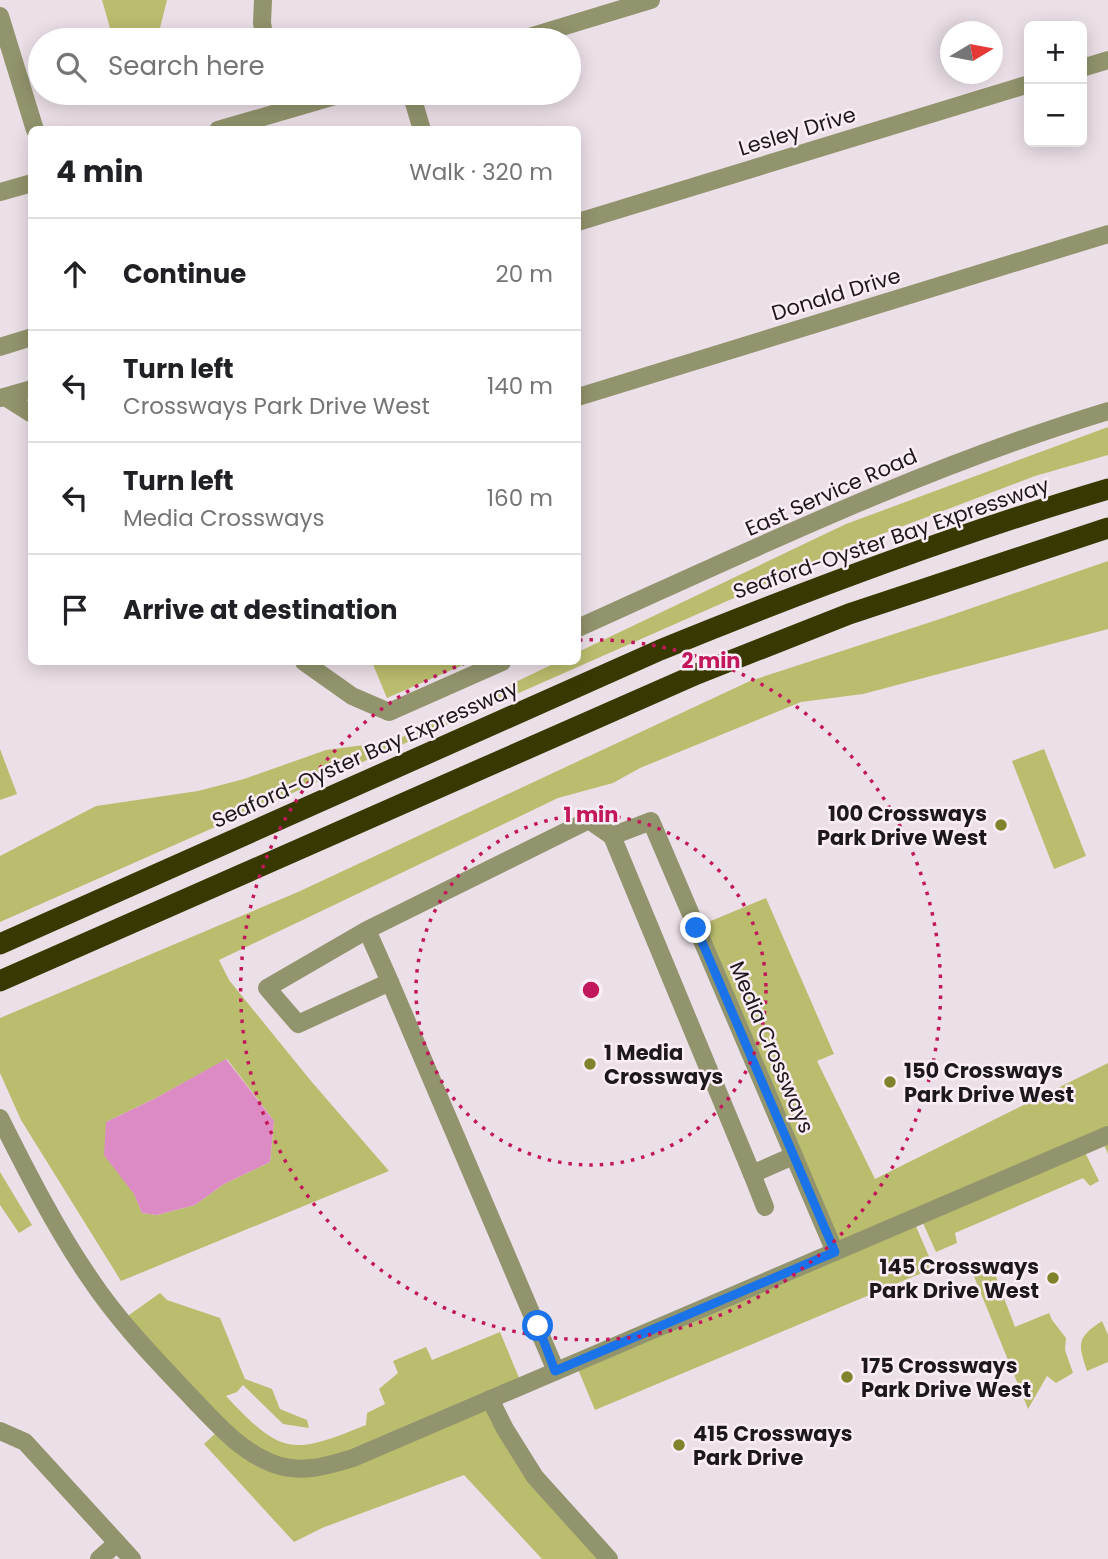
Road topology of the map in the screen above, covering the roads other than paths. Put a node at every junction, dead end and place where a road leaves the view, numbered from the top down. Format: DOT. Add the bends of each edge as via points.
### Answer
graph roads {
  1 [pos="263,0"];
  2 [pos="651,0"];
  3 [pos="0,16"];
  4 [pos="263,28"];
  5 [pos="559,28"];
  6 [pos="1108,60"];
  7 [pos="1087,66"];
  8 [pos="1024,86"];
  9 [pos="282,105"];
  10 [pos="304,105"];
  11 [pos="415,105"];
  12 [pos="284,111"];
  13 [pos="34,126"];
  14 [pos="232,126"];
  15 [pos="421,126"];
  16 [pos="28,184"];
  17 [pos="0,192"];
  18 [pos="581,221"];
  19 [pos="1108,234"];
  20 [pos="28,338"];
  21 [pos="0,347"];
  22 [pos="28,390"];
  23 [pos="581,396"];
  24 [pos="2,398"];
  25 [pos="1108,411"];
  26 [pos="28,412"];
  27 [pos="1108,476"];
  28 [pos="1108,489"];
  29 [pos="1108,528"];
  30 [pos="1108,539"];
  31 [pos="890,561"];
  32 [pos="849,614"];
  33 [pos="581,623"];
  34 [pos="308,665"];
  35 [pos="495,665"];
  36 [pos="612,836"];
  37 [pos="367,930"];
  38 [pos="0,944"];
  39 [pos="0,981"];
  40 [pos="390,982"];
  41 [pos="0,1118"];
  42 [pos="1108,1135"];
  43 [pos="0,1141"];
  44 [pos="793,1156"];
  45 [pos="21,1160"];
  46 [pos="752,1174"];
  47 [pos="765,1207"];
  48 [pos="835,1252"];
  49 [pos="555,1371"];
  50 [pos="490,1399"];
  51 [pos="0,1431"];
  52 [pos="117,1543"];
  53 [pos="99,1559"];
  54 [pos="132,1559"];
  55 [pos="608,1559"];
  1 -- 4 [label="street"];
  2 -- 5 [label="street"];
  3 -- 13 [label="street"];
  6 -- 7 [label="street"];
  8 -- 18 [label="street, Lesley Drive"];
  9 -- 12 [label="street"];
  10 -- 12 [label="street"];
  11 -- 15 [label="street"];
  12 -- 14 [label="street"];
  16 -- 17 [label="street"];
  19 -- 23 [label="street, Donald Drive"];
  20 -- 21 [label="street"];
  22 -- 24 [label="street"];
  24 -- 26 [label="street"];
  25 -- 33 [label="street, East Service Road" via="921,477"];
  27 -- 31 [label="highway"];
  28 -- 31 [label="highway, Seaford-Oyster Bay Expressway"];
  29 -- 32 [label="highway"];
  30 -- 32 [label="highway"];
  31 -- 38 [label="highway, Seaford-Oyster Bay Expressway" via="660,650"];
  32 -- 39 [label="highway" via="632,701"];
  34 -- 35 [label="street" via="352,696 389,712"];
  36 -- 37 [label="street" via="589,820"];
  36 -- 44 [label="street, Media Crossways" via="651,821"];
  36 -- 46 [label="street"];
  37 -- 40 [label="street"];
  37 -- 40 [label="street" via="267,988 298,1024"];
  40 -- 49 [label="street"];
  41 -- 45 [label="street"];
  42 -- 48 [label="street"];
  43 -- 45 [label="street"];
  44 -- 46 [label="street"];
  44 -- 48 [label="street, Media Crossways"];
  45 -- 50 [label="street" via="88,1276 122,1321 221,1428 252,1454 287,1467 325,1466"];
  46 -- 47 [label="street"];
  48 -- 49 [label="street"];
  49 -- 50 [label="street"];
  50 -- 55 [label="street" via="535,1477"];
  51 -- 52 [label="street" via="25,1442"];
  52 -- 53 [label="street"];
  52 -- 54 [label="street"];
}
